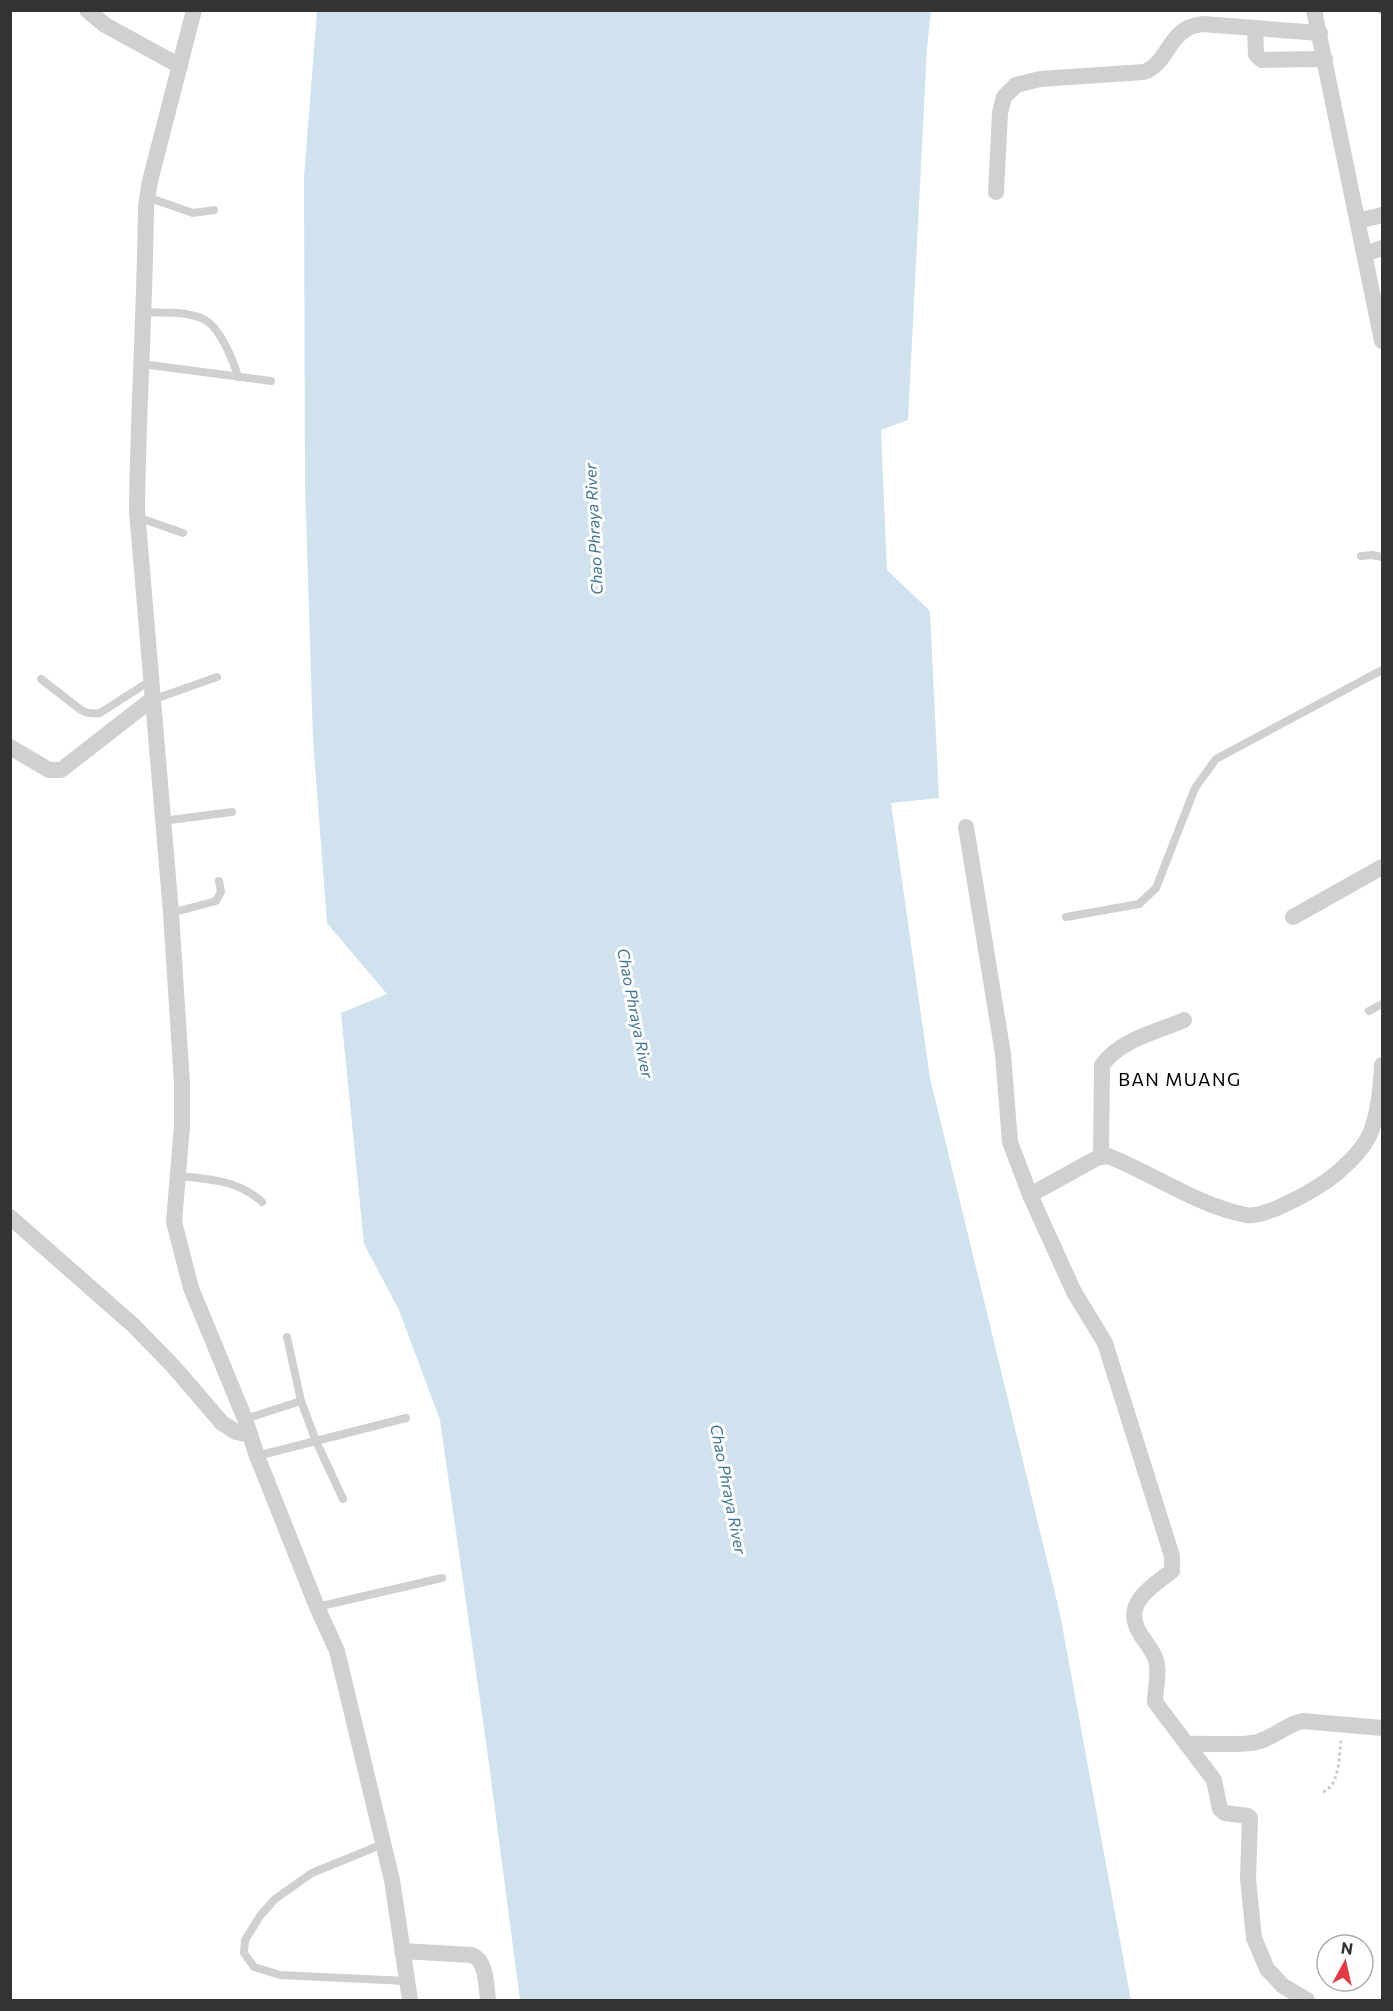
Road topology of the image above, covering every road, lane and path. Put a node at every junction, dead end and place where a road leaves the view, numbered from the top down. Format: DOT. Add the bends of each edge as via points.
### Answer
graph roads {
  1 [pos="87,10"];
  2 [pos="194,10"];
  3 [pos="1314,10"];
  4 [pos="1373,10"];
  5 [pos="1383,13"];
  6 [pos="1255,28"];
  7 [pos="1320,33"];
  8 [pos="1325,59"];
  9 [pos="180,66"];
  10 [pos="996,192"];
  11 [pos="147,197"];
  12 [pos="214,210"];
  13 [pos="1383,214"];
  14 [pos="1358,221"];
  15 [pos="1383,248"];
  16 [pos="1365,254"];
  17 [pos="143,312"];
  18 [pos="1383,341"];
  19 [pos="142,364"];
  20 [pos="238,377"];
  21 [pos="271,381"];
  22 [pos="137,517"];
  23 [pos="183,533"];
  24 [pos="1361,556"];
  25 [pos="1383,557"];
  26 [pos="1383,670"];
  27 [pos="217,677"];
  28 [pos="41,679"];
  29 [pos="150,681"];
  30 [pos="151,700"];
  31 [pos="10,747"];
  32 [pos="232,812"];
  33 [pos="161,821"];
  34 [pos="966,827"];
  35 [pos="1383,867"];
  36 [pos="219,881"];
  37 [pos="171,913"];
  38 [pos="1066,917"];
  39 [pos="1293,917"];
  40 [pos="1383,1005"];
  41 [pos="1369,1011"];
  42 [pos="1184,1020"];
  43 [pos="1383,1065"];
  44 [pos="1101,1156"];
  45 [pos="178,1176"];
  46 [pos="1030,1195"];
  47 [pos="262,1202"];
  48 [pos="10,1217"];
  49 [pos="287,1337"];
  50 [pos="301,1401"];
  51 [pos="406,1418"];
  52 [pos="247,1427"];
  53 [pos="316,1441"];
  54 [pos="257,1456"];
  55 [pos="343,1499"];
  56 [pos="442,1578"];
  57 [pos="317,1607"];
  58 [pos="1344,1725"];
  59 [pos="1383,1728"];
  60 [pos="1187,1744"];
  61 [pos="1323,1792"];
  62 [pos="383,1844"];
  63 [pos="402,1951"];
  64 [pos="406,1994"];
  65 [pos="488,2001"];
  66 [pos="1307,2001"];
  1 -- 9 [label="street" via="105,25"];
  2 -- 9 [label="street"];
  3 -- 7 [label="street"];
  4 -- 5 [label="path"];
  6 -- 7 [label="street"];
  6 -- 8 [label="street" via="1256,56 1262,60"];
  6 -- 10 [label="street" via="1202,24 1188,28 1157,66 1144,72 1040,79 1016,85 1004,97 999,113"];
  7 -- 8 [label="street"];
  8 -- 14 [label="street"];
  9 -- 11 [label="street"];
  11 -- 12 [label="lane" via="194,213"];
  11 -- 17 [label="street"];
  13 -- 14 [label="street"];
  14 -- 16 [label="street"];
  15 -- 16 [label="street"];
  16 -- 18 [label="street"];
  17 -- 19 [label="street"];
  17 -- 20 [label="lane" via="204,318 227,350"];
  19 -- 20 [label="lane"];
  19 -- 22 [label="street"];
  20 -- 21 [label="lane"];
  22 -- 23 [label="lane"];
  22 -- 29 [label="street"];
  24 -- 25 [label="lane"];
  26 -- 38 [label="lane" via="1216,759 1195,788 1156,888 1139,904"];
  27 -- 30 [label="lane"];
  28 -- 29 [label="lane" via="81,710 93,714"];
  29 -- 30 [label="street"];
  30 -- 31 [label="street" via="61,770 49,770"];
  30 -- 33 [label="street"];
  32 -- 33 [label="lane"];
  33 -- 37 [label="street"];
  34 -- 46 [label="street" via="1003,1054 1010,1142"];
  35 -- 39 [label="street"];
  36 -- 37 [label="lane" via="221,892 216,901"];
  37 -- 45 [label="street" via="182,1084"];
  40 -- 41 [label="lane"];
  42 -- 44 [label="street" via="1130,1041 1102,1065"];
  43 -- 44 [label="street" via="1371,1131 1359,1149 1329,1179 1264,1214 1247,1216 1216,1207 1116,1159"];
  44 -- 46 [label="street"];
  45 -- 47 [label="lane" via="221,1180"];
  45 -- 52 [label="street" via="174,1222 184,1265"];
  46 -- 60 [label="street" via="1074,1292 1105,1343 1172,1557 1172,1571 1137,1599 1134,1611 1136,1626 1156,1660 1155,1702"];
  48 -- 52 [label="street" via="133,1325 222,1424 236,1432"];
  49 -- 50 [label="lane"];
  50 -- 52 [label="lane"];
  50 -- 53 [label="lane"];
  51 -- 53 [label="lane"];
  52 -- 54 [label="street"];
  53 -- 54 [label="lane"];
  53 -- 55 [label="lane"];
  54 -- 57 [label="street"];
  56 -- 57 [label="lane"];
  57 -- 62 [label="street" via="337,1651"];
  58 -- 59 [label="street"];
  58 -- 60 [label="street" via="1303,1721 1255,1743"];
  58 -- 61 [label="path" via="1333,1785"];
  60 -- 66 [label="street" via="1214,1780 1220,1809 1250,1818 1248,1879 1254,1938 1267,1970 1282,1986"];
  62 -- 63 [label="street"];
  62 -- 64 [label="lane" via="312,1873 275,1899 245,1940 244,1953 254,1967 280,1975"];
  63 -- 64 [label="street"];
  63 -- 65 [label="street" via="478,1957"];
}
